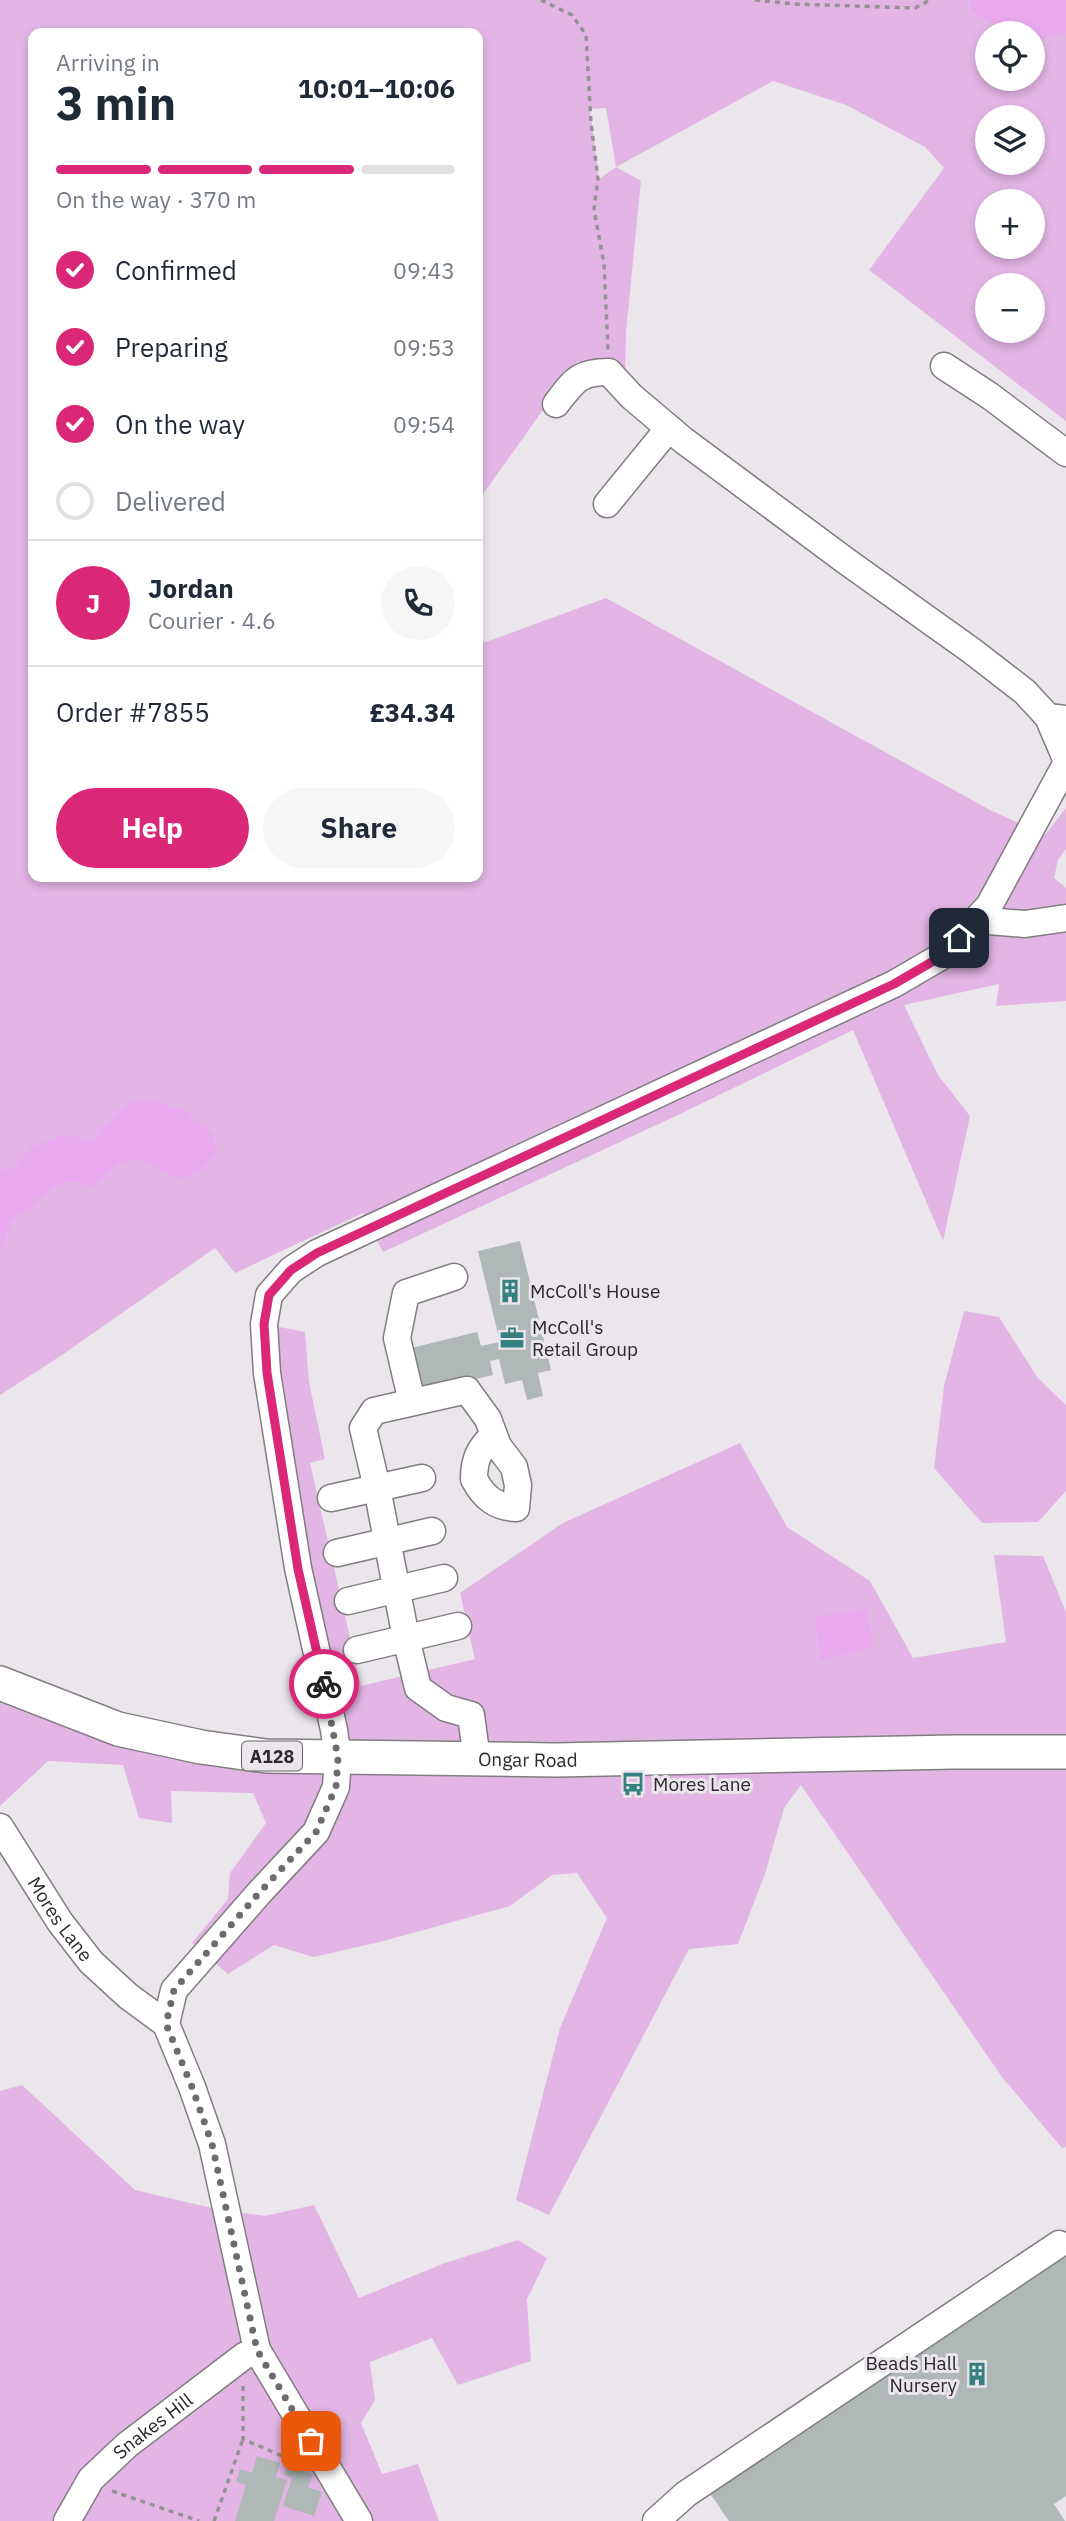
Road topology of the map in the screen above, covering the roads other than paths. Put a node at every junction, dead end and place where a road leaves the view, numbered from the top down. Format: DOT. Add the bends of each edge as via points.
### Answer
graph roads {
  1 [pos="944,366"];
  2 [pos="556,404"];
  3 [pos="669,428"];
  4 [pos="1066,453"];
  5 [pos="607,504"];
  6 [pos="1057,718"];
  7 [pos="1066,761"];
  8 [pos="1066,918"];
  9 [pos="976,920"];
  10 [pos="454,1277"];
  11 [pos="412,1402"];
  12 [pos="494,1435"];
  13 [pos="422,1478"];
  14 [pos="377,1488"];
  15 [pos="331,1498"];
  16 [pos="432,1531"];
  17 [pos="387,1541"];
  18 [pos="337,1553"];
  19 [pos="444,1578"];
  20 [pos="396,1589"];
  21 [pos="348,1601"];
  22 [pos="458,1626"];
  23 [pos="406,1638"];
  24 [pos="357,1650"];
  25 [pos="0,1684"];
  26 [pos="1066,1752"];
  27 [pos="338,1758"];
  28 [pos="477,1760"];
  29 [pos="0,1827"];
  30 [pos="174,1990"];
  31 [pos="133,2000"];
  32 [pos="166,2024"];
  33 [pos="1059,2244"];
  34 [pos="250,2353"];
  35 [pos="67,2521"];
  36 [pos="359,2521"];
  37 [pos="656,2521"];
  1 -- 4 [label="street"];
  2 -- 3 [label="street" via="580,375 609,372"];
  3 -- 5 [label="street"];
  3 -- 6 [label="street"];
  6 -- 7 [label="street"];
  7 -- 9 [label="street" via="989,906"];
  8 -- 9 [label="street" via="1025,924"];
  9 -- 27 [label="street" via="942,956 894,984 326,1248 291,1270 269,1295 264,1324 267,1373 298,1569"];
  10 -- 11 [label="street" via="406,1293 397,1338"];
  11 -- 12 [label="street" via="467,1390"];
  11 -- 14 [label="street" via="374,1411 363,1428"];
  13 -- 14 [label="street"];
  14 -- 15 [label="street"];
  14 -- 17 [label="street"];
  16 -- 17 [label="street"];
  17 -- 18 [label="street"];
  17 -- 20 [label="street"];
  19 -- 20 [label="street"];
  20 -- 21 [label="street"];
  20 -- 23 [label="street"];
  22 -- 23 [label="street"];
  23 -- 24 [label="street"];
  23 -- 28 [label="street" via="418,1688 446,1708 471,1715"];
  25 -- 27 [label="main road, Ongar Road / A128" via="118,1729 266,1756"];
  26 -- 28 [label="main road, Ongar Road / A128"];
  27 -- 28 [label="main road, Ongar Road / A128"];
  27 -- 30 [label="street" via="336,1787 316,1832"];
  29 -- 31 [label="street, Mores Lane" via="60,1922 91,1962"];
  30 -- 31 [label="street"];
  30 -- 32 [label="street"];
  31 -- 32 [label="street, Mores Lane"];
  32 -- 34 [label="street" via="212,2144"];
  33 -- 37 [label="street" via="686,2494"];
  34 -- 35 [label="street, Snakes Hill" via="127,2445 89,2483"];
  34 -- 36 [label="street"];
}
